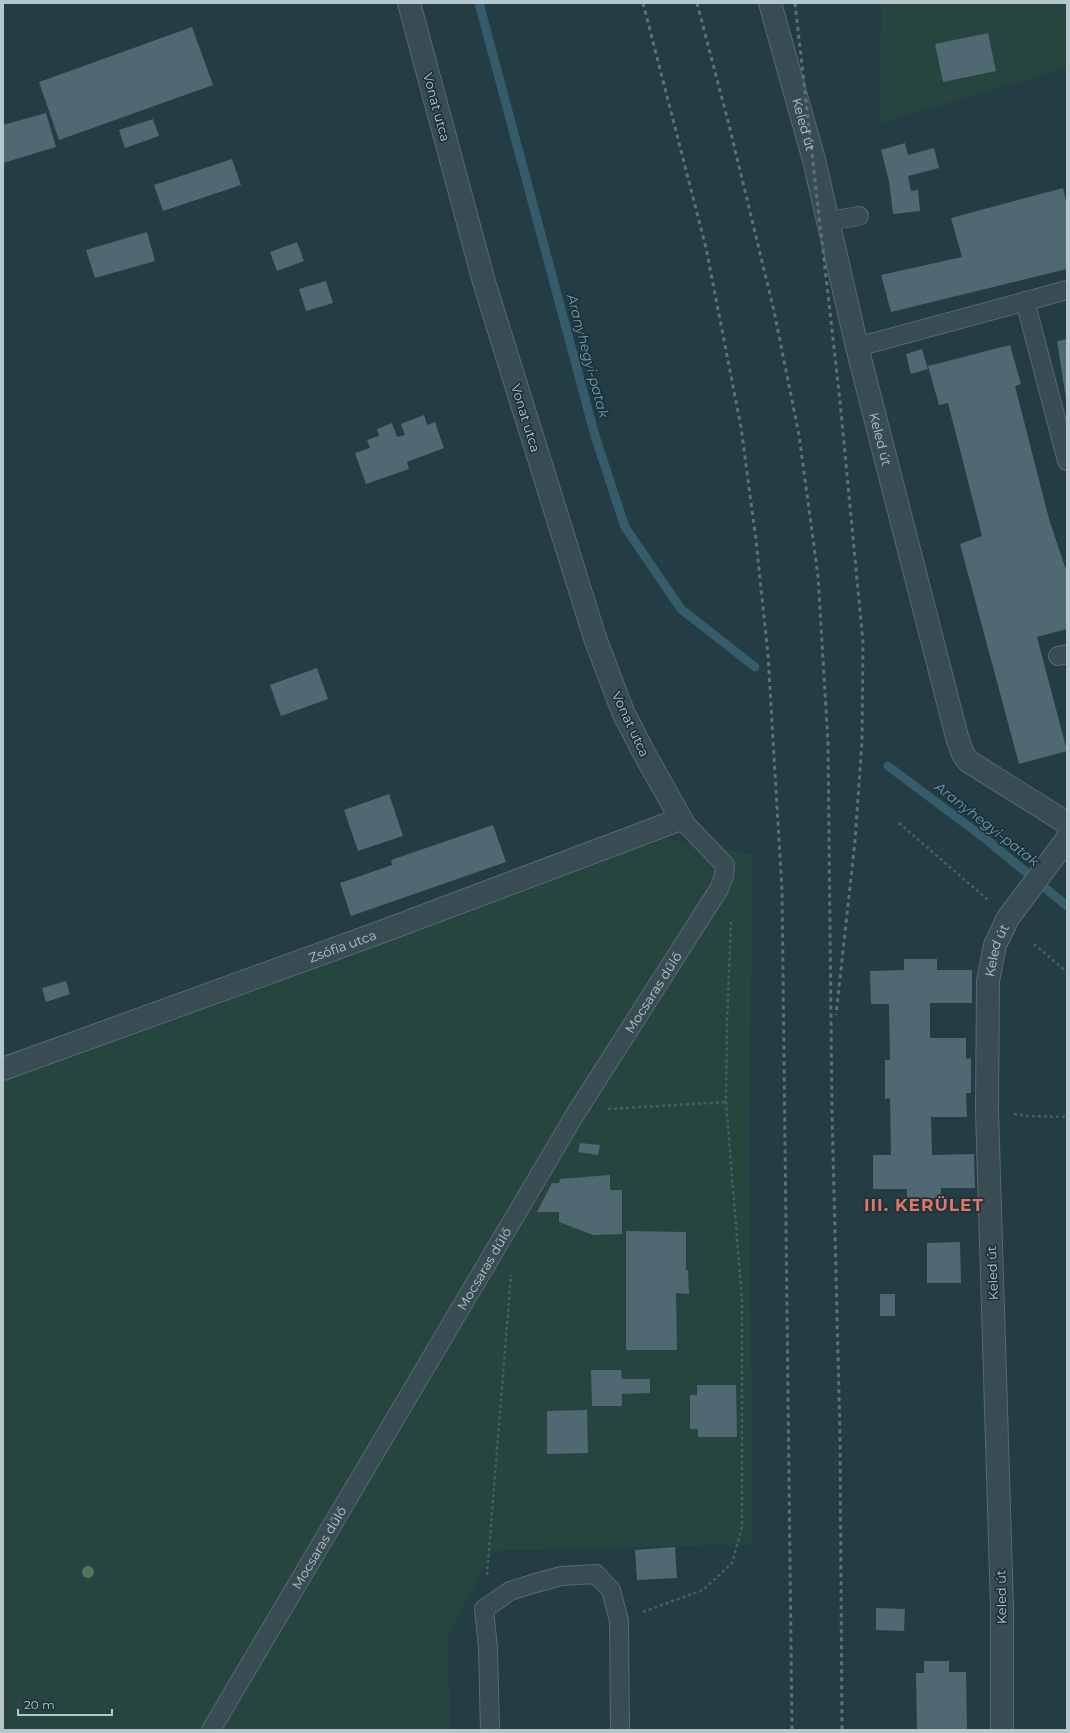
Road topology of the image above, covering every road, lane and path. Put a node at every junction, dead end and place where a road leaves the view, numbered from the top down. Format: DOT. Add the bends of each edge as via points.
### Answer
graph roads {
  1 [pos="409,3"];
  2 [pos="770,3"];
  3 [pos="859,216"];
  4 [pos="828,221"];
  5 [pos="1067,290"];
  6 [pos="1025,301"];
  7 [pos="857,347"];
  8 [pos="1067,461"];
  9 [pos="681,819"];
  10 [pos="899,823"];
  11 [pos="1067,823"];
  12 [pos="1067,839"];
  13 [pos="731,914"];
  14 [pos="1009,915"];
  15 [pos="1034,944"];
  16 [pos="1067,972"];
  17 [pos="3,1069"];
  18 [pos="726,1102"];
  19 [pos="987,1110"];
  20 [pos="576,1113"];
  21 [pos="1067,1117"];
  22 [pos="512,1268"];
  23 [pos="484,1609"];
  24 [pos="619,1621"];
  25 [pos="210,1730"];
  26 [pos="490,1730"];
  27 [pos="620,1730"];
  28 [pos="1002,1730"];
  1 -- 9 [label="street, Vonat utca" via="484,282 595,638 623,712"];
  2 -- 4 [label="street, Keled út" via="814,160"];
  3 -- 4 [label="lane"];
  4 -- 7 [label="street, Keled út"];
  5 -- 6 [label="lane"];
  6 -- 7 [label="lane"];
  6 -- 8 [label="lane"];
  7 -- 11 [label="street, Keled út" via="950,714 963,754 968,761"];
  9 -- 17 [label="street, Zsófia utca" via="381,932"];
  9 -- 20 [label="lane, Mocsaras dűlő" via="725,865 724,876 719,889"];
  10 -- 14 [label="path"];
  12 -- 14 [label="street, Keled út"];
  13 -- 18 [label="path"];
  14 -- 19 [label="street, Keled út" via="995,945 988,974"];
  15 -- 16 [label="path"];
  18 -- 20 [label="path" via="625,1107"];
  18 -- 24 [label="path" via="742,1300 742,1527 732,1563 703,1590"];
  19 -- 21 [label="path" via="1028,1116"];
  19 -- 28 [label="street, Keled út" via="1002,1608"];
  20 -- 25 [label="lane, Mocsaras dűlő"];
  22 -- 23 [label="path"];
  23 -- 24 [label="lane" via="510,1591 532,1584 562,1576 596,1574 611,1590"];
  23 -- 26 [label="lane" via="488,1648"];
  24 -- 27 [label="lane"];
}
